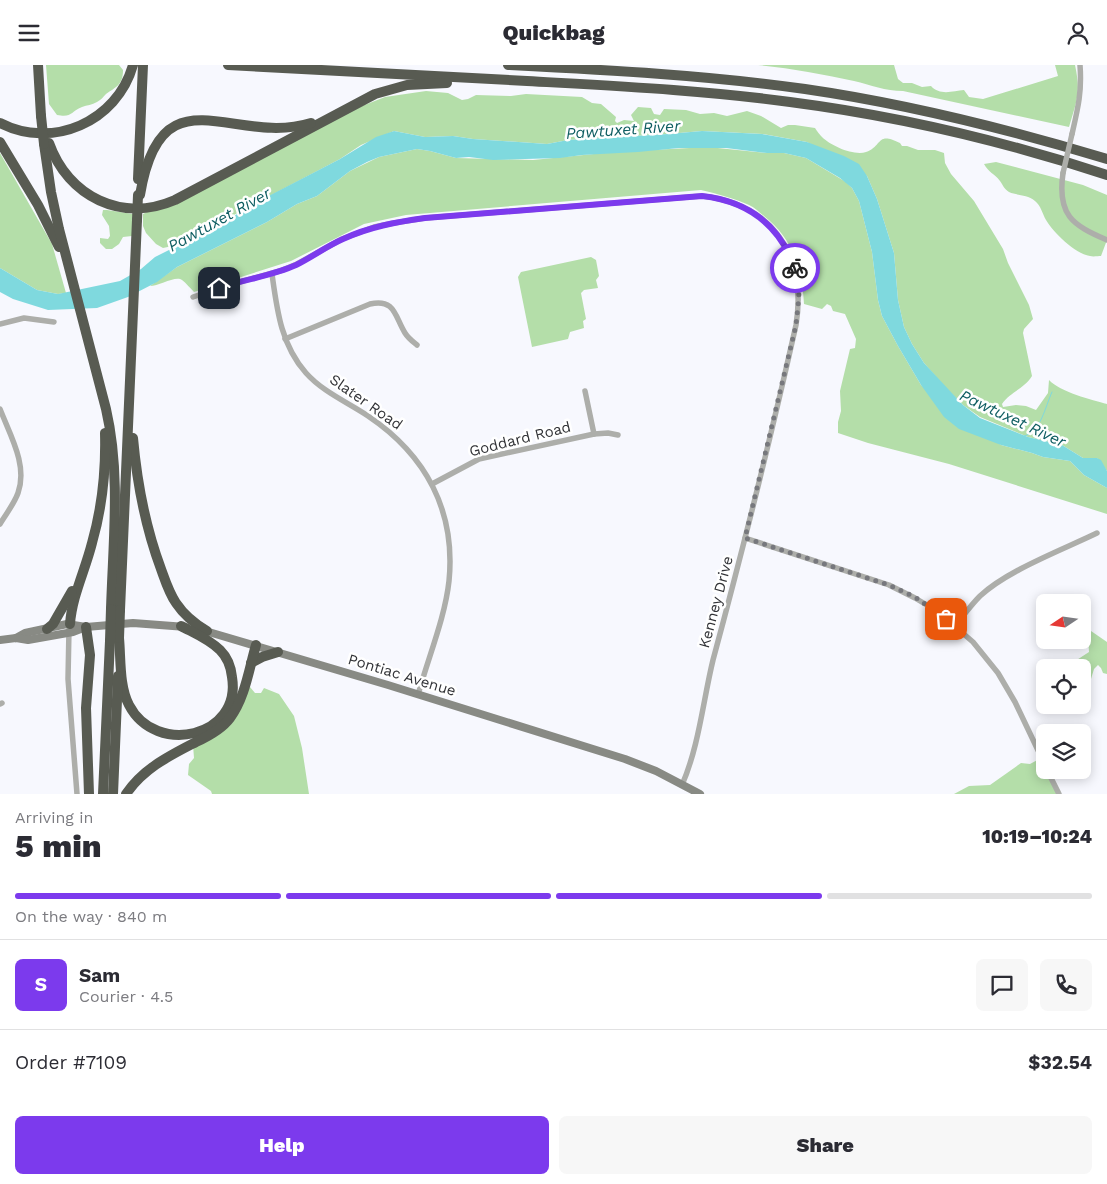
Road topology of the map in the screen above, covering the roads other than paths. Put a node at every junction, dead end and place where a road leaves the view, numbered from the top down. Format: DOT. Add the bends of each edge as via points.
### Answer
graph roads {
  1 [pos="38,65"];
  2 [pos="228,65"];
  3 [pos="508,65"];
  4 [pos="599,65"];
  5 [pos="1080,65"];
  6 [pos="132,68"];
  7 [pos="143,69"];
  8 [pos="624,71"];
  9 [pos="510,80"];
  10 [pos="352,105"];
  11 [pos="0,123"];
  12 [pos="0,142"];
  13 [pos="47,144"];
  14 [pos="1107,159"];
  15 [pos="1107,175"];
  16 [pos="139,195"];
  17 [pos="1107,240"];
  18 [pos="272,274"];
  19 [pos="71,278"];
  20 [pos="193,297"];
  21 [pos="54,322"];
  22 [pos="0,324"];
  23 [pos="285,339"];
  24 [pos="417,345"];
  25 [pos="131,353"];
  26 [pos="585,391"];
  27 [pos="104,399"];
  28 [pos="0,409"];
  29 [pos="594,434"];
  30 [pos="618,435"];
  31 [pos="432,484"];
  32 [pos="0,524"];
  33 [pos="1097,533"];
  34 [pos="745,538"];
  35 [pos="85,566"];
  36 [pos="116,609"];
  37 [pos="181,626"];
  38 [pos="956,626"];
  39 [pos="86,627"];
  40 [pos="47,629"];
  41 [pos="69,629"];
  42 [pos="207,631"];
  43 [pos="16,638"];
  44 [pos="114,639"];
  45 [pos="0,640"];
  46 [pos="256,645"];
  47 [pos="278,652"];
  48 [pos="251,663"];
  49 [pos="418,695"];
  50 [pos="1036,746"];
  51 [pos="1052,779"];
  52 [pos="682,785"];
  53 [pos="77,794"];
  54 [pos="89,794"];
  55 [pos="103,794"];
  56 [pos="113,794"];
  57 [pos="126,794"];
  58 [pos="700,794"];
  59 [pos="1059,794"];
  1 -- 13 [label="highway, bridge" via="41,116"];
  2 -- 9 [label="highway"];
  3 -- 8 [label="highway"];
  4 -- 8 [label="highway"];
  5 -- 17 [label="street, bridge" via="1080,100 1062,173 1062,197 1068,213 1079,227"];
  6 -- 11 [label="highway" via="111,105 76,127 41,134 20,131"];
  7 -- 16 [label="highway"];
  8 -- 14 [label="highway" via="733,80 867,99 1001,128"];
  9 -- 10 [label="highway" via="407,85 382,91"];
  9 -- 15 [label="highway" via="681,90 826,107 967,135"];
  10 -- 13 [label="highway" via="174,200 147,207 114,206 83,192 62,170"];
  10 -- 16 [label="highway" via="314,122 289,128 261,128 204,119 181,123 164,135 154,148"];
  12 -- 19 [label="highway" via="43,214"];
  13 -- 19 [label="highway" via="53,203"];
  16 -- 25 [label="highway, bridge"];
  18 -- 20 [label="street, Kenney Drive"];
  18 -- 23 [label="street, Slater Road" via="278,319"];
  18 -- 34 [label="street, Kenney Drive" via="297,265 358,233 425,218 702,196 724,199 745,208 770,226 787,250 796,273 799,296 796,325"];
  19 -- 27 [label="highway"];
  21 -- 22 [label="street" via="24,318"];
  23 -- 24 [label="street" via="382,302 393,309 406,335"];
  23 -- 31 [label="street, Slater Road" via="306,373 398,439"];
  25 -- 36 [label="highway"];
  25 -- 42 [label="highway" via="134,454 150,536 174,599 188,617"];
  26 -- 29 [label="street"];
  27 -- 35 [label="highway" via="102,491 95,534"];
  27 -- 36 [label="highway" via="115,481"];
  28 -- 32 [label="street" via="21,473 18,494"];
  29 -- 30 [label="street, Goddard Road"];
  29 -- 31 [label="street, Goddard Road" via="479,459"];
  31 -- 49 [label="street, Slater Road" via="448,531 449,580 443,612"];
  33 -- 38 [label="street" via="1013,573 990,588"];
  34 -- 38 [label="street" via="889,585"];
  34 -- 52 [label="street, Kenney Drive"];
  35 -- 40 [label="highway" via="55,621"];
  35 -- 41 [label="highway" via="72,603"];
  36 -- 44 [label="highway, bridge"];
  37 -- 39 [label="main road, Pontiac Avenue" via="126,623"];
  37 -- 42 [label="main road, Pontiac Avenue"];
  37 -- 44 [label="highway" via="219,649 233,679 232,696 221,717 204,730 189,735 160,732 132,711 124,691"];
  38 -- 50 [label="street" via="998,673"];
  39 -- 41 [label="main road, Pontiac Avenue"];
  39 -- 54 [label="highway" via="90,655 86,708"];
  40 -- 41 [label="main road, Pontiac Avenue"];
  40 -- 43 [label="main road, Pontiac Avenue"];
  41 -- 43 [label="main road, Pontiac Avenue" via="28,640"];
  41 -- 53 [label="street" via="68,679"];
  42 -- 46 [label="main road, Pontiac Avenue"];
  43 -- 45 [label="main road, Pontiac Avenue"];
  44 -- 55 [label="highway"];
  44 -- 56 [label="highway"];
  46 -- 47 [label="main road, Pontiac Avenue"];
  46 -- 48 [label="highway"];
  47 -- 48 [label="highway"];
  47 -- 49 [label="main road, Pontiac Avenue"];
  48 -- 57 [label="highway" via="238,705 227,722 149,768"];
  49 -- 52 [label="main road, Pontiac Avenue" via="625,759"];
  51 -- 59 [label="street"];
  52 -- 58 [label="main road, Pontiac Avenue"];
}
